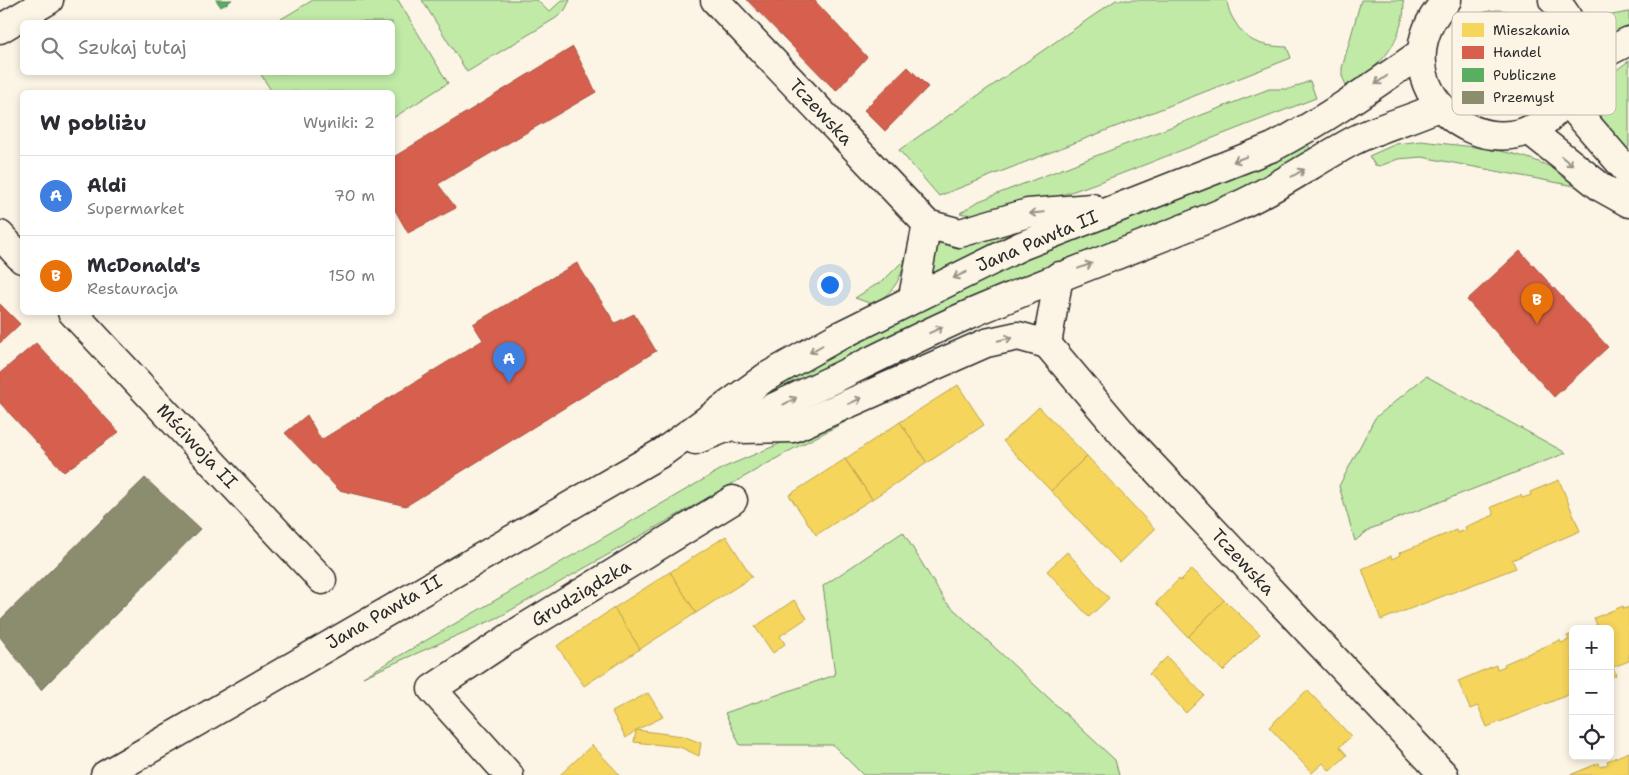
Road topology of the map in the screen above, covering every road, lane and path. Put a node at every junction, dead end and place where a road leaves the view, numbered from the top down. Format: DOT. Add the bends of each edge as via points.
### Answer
graph roads {
  1 [pos="49,0"];
  2 [pos="715,0"];
  3 [pos="1435,5"];
  4 [pos="0,29"];
  5 [pos="1629,41"];
  6 [pos="1616,48"];
  7 [pos="1421,53"];
  8 [pos="1438,106"];
  9 [pos="1553,115"];
  10 [pos="1579,115"];
  11 [pos="1529,130"];
  12 [pos="1629,173"];
  13 [pos="1629,202"];
  14 [pos="1121,205"];
  15 [pos="927,224"];
  16 [pos="0,235"];
  17 [pos="20,257"];
  18 [pos="1060,276"];
  19 [pos="913,297"];
  20 [pos="75,315"];
  21 [pos="1047,344"];
  22 [pos="724,429"];
  23 [pos="663,452"];
  24 [pos="733,500"];
  25 [pos="322,580"];
  26 [pos="105,775"];
  27 [pos="509,775"];
  28 [pos="1444,775"];
  1 -- 4 [label="main road"];
  2 -- 15 [label="main road, Tczewska"];
  3 -- 7 [label="main road"];
  5 -- 6 [label="main road"];
  7 -- 8 [label="main road" via="1425,81"];
  7 -- 14 [label="main road, Jana Pawła II, one-way" via="1342,107 1273,147"];
  8 -- 11 [label="main road" via="1464,127 1496,136"];
  18 -- 8 [label="main road, Jana Pawła II, one-way" via="1227,211 1353,141"];
  9 -- 11 [label="main road"];
  10 -- 12 [label="main road"];
  11 -- 13 [label="main road, one-way" via="1602,188"];
  14 -- 15 [label="main road, one-way" via="1028,213 960,233"];
  14 -- 19 [label="main road, Jana Pawła II, one-way" via="1021,246"];
  15 -- 19 [label="main road"];
  16 -- 17 [label="main road"];
  18 -- 21 [label="main road"];
  22 -- 18 [label="main road, Jana Pawła II, one-way" via="955,321"];
  19 -- 23 [label="main road, Jana Pawła II, one-way" via="766,377"];
  20 -- 25 [label="main road, Mściwoja II"];
  22 -- 21 [label="main road, one-way" via="793,428 986,343 1018,336"];
  21 -- 28 [label="main road, Tczewska" via="1128,440"];
  22 -- 23 [label="main road, Jana Pawła II"];
  23 -- 26 [label="main road, Jana Pawła II"];
  24 -- 27 [label="main road, Grudziądzka" via="521,630 432,689"];
}
